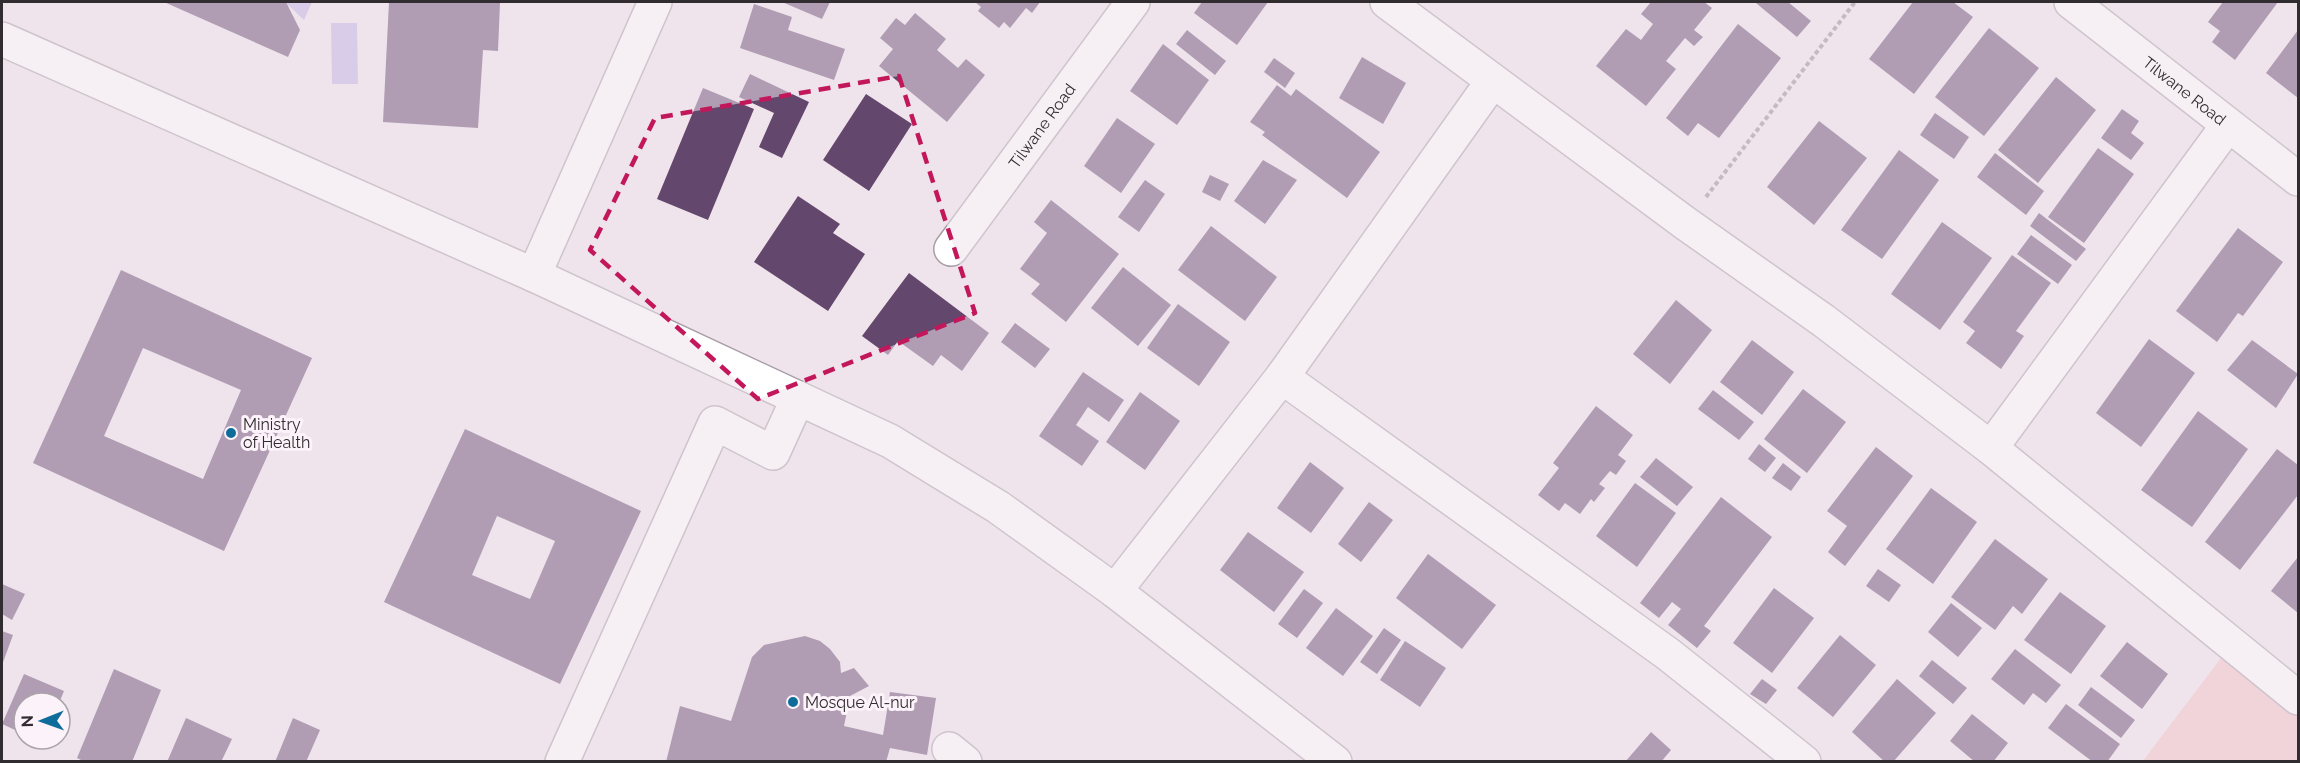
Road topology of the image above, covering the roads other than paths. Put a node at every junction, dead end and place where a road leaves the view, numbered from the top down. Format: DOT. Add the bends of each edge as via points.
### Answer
graph roads {
  1 [pos="655,2"];
  2 [pos="1133,2"];
  3 [pos="1387,2"];
  4 [pos="2071,2"];
  5 [pos="2,39"];
  6 [pos="1492,82"];
  7 [pos="2228,125"];
  8 [pos="2298,179"];
  9 [pos="951,249"];
  10 [pos="534,275"];
  11 [pos="1282,377"];
  12 [pos="798,398"];
  13 [pos="1991,448"];
  14 [pos="1115,591"];
  15 [pos="2297,694"];
  16 [pos="562,762"];
  17 [pos="1335,762"];
  18 [pos="1804,762"];
  1 -- 10 [label="street"];
  2 -- 9 [label="street, Tilwane Road"];
  3 -- 6 [label="street"];
  4 -- 7 [label="street, Tilwane Road"];
  5 -- 10 [label="street"];
  6 -- 11 [label="street"];
  6 -- 13 [label="street" via="1824,321"];
  7 -- 8 [label="street, Tilwane Road"];
  7 -- 13 [label="street"];
  10 -- 12 [label="street"];
  11 -- 14 [label="street"];
  11 -- 18 [label="street" via="1668,654"];
  12 -- 14 [label="street" via="890,441 989,501"];
  12 -- 16 [label="street" via="773,453 715,423"];
  13 -- 15 [label="street"];
  14 -- 17 [label="street"];
}
